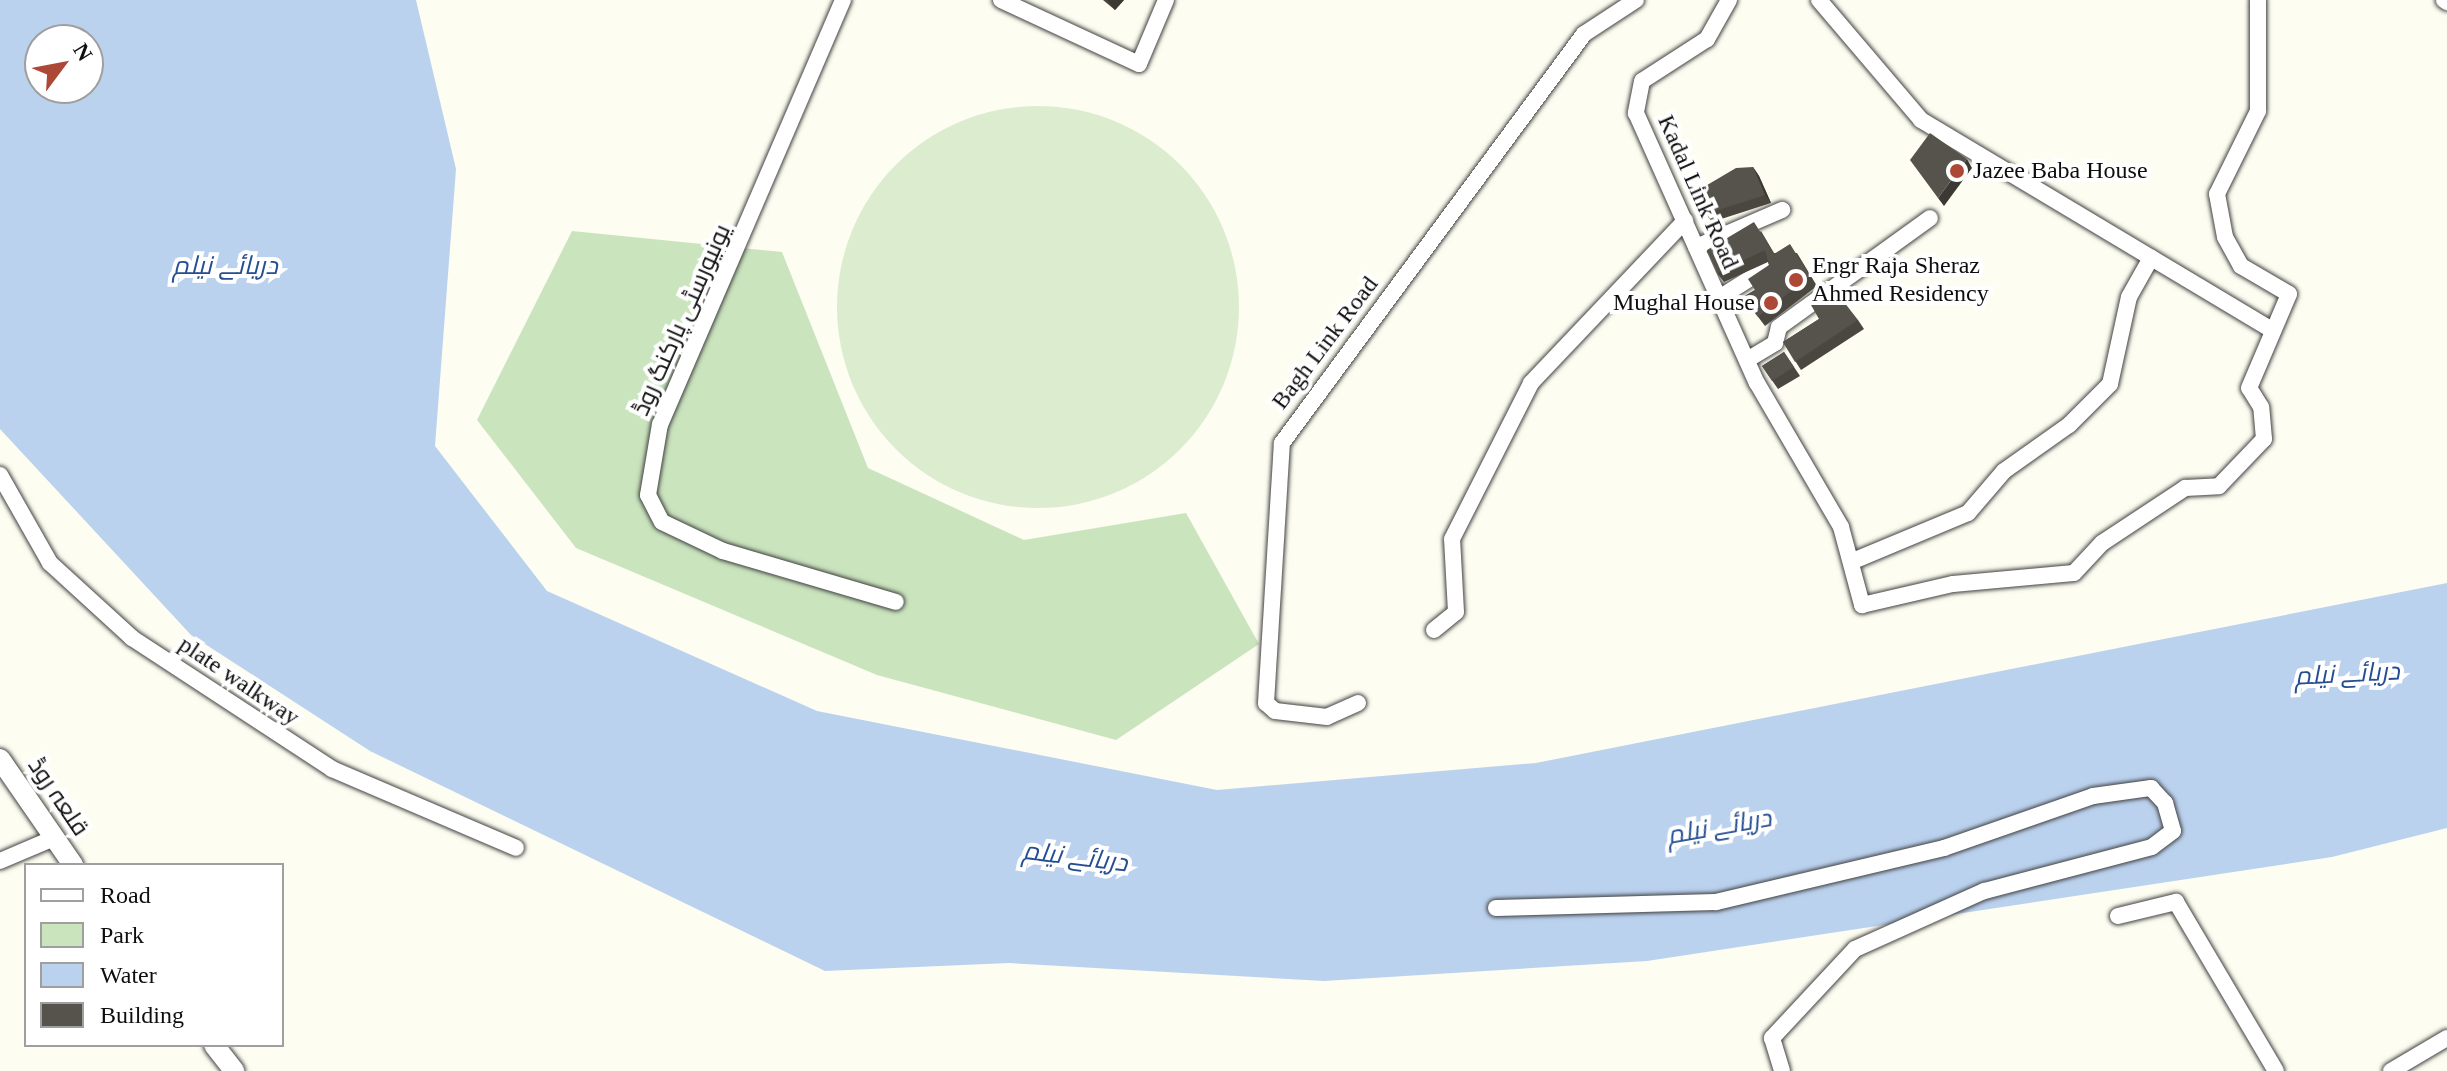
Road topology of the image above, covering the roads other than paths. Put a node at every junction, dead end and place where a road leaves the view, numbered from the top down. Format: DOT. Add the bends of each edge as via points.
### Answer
graph roads {
  1 [pos="843,0"];
  2 [pos="1001,0"];
  3 [pos="1166,0"];
  4 [pos="1636,0"];
  5 [pos="1729,0"];
  6 [pos="1819,0"];
  7 [pos="2258,0"];
  8 [pos="1782,210"];
  9 [pos="1930,218"];
  10 [pos="1685,221"];
  11 [pos="1696,247"];
  12 [pos="2151,258"];
  13 [pos="1766,269"];
  14 [pos="1719,298"];
  15 [pos="2273,331"];
  16 [pos="1747,360"];
  17 [pos="0,475"];
  18 [pos="1853,561"];
  19 [pos="896,602"];
  20 [pos="1434,630"];
  21 [pos="1358,703"];
  22 [pos="0,759"];
  23 [pos="54,838"];
  24 [pos="516,848"];
  25 [pos="0,861"];
  26 [pos="72,863"];
  27 [pos="1496,908"];
  28 [pos="2118,916"];
  29 [pos="2447,1038"];
  30 [pos="216,1047"];
  31 [pos="2418,1057"];
  32 [pos="234,1071"];
  33 [pos="1782,1071"];
  34 [pos="2276,1071"];
  35 [pos="2391,1071"];
  36 [pos="2431,1071"];
  1 -- 19 [label="street, یونیورسٹی پارکنگ روڈ" via="660,424 648,495 662,522 723,551"];
  2 -- 3 [label="street" via="1139,64"];
  4 -- 21 [label="street, Bagh Link Road" via="1584,34 1282,443 1266,703 1275,711 1327,717"];
  5 -- 10 [label="street, Kadal Link Road" via="1707,39 1642,81 1636,95 1636,113"];
  6 -- 12 [label="street" via="1921,120"];
  7 -- 15 [label="street" via="2258,111 2217,194 2225,237 2241,266 2289,294"];
  8 -- 11 [label="street"];
  9 -- 16 [label="street" via="1779,327 1775,343"];
  10 -- 11 [label="street, Kadal Link Road"];
  10 -- 20 [label="street" via="1531,383 1452,539 1456,612"];
  11 -- 14 [label="street, Kadal Link Road"];
  12 -- 15 [label="street"];
  12 -- 18 [label="street" via="2129,297 2110,384 2069,425 2004,471 1968,513"];
  13 -- 14 [label="street"];
  14 -- 16 [label="street, Kadal Link Road"];
  15 -- 18 [label="street, Kadal Link Road" via="2249,388 2261,407 2264,439 2219,486 2185,488 2102,543 2074,573 1953,584 1862,605"];
  16 -- 18 [label="street, Kadal Link Road"];
  17 -- 24 [label="street, plate walkway" via="50,563 132,638 332,769"];
  22 -- 23 [label="street, قلعہ روڈ"];
  23 -- 25 [label="street"];
  23 -- 26 [label="street, قلعہ روڈ"];
  27 -- 33 [label="street" via="1716,902 1944,848 2093,796 2151,788 2165,803 2173,831 2152,847 1984,891 1855,949 1772,1038"];
  28 -- 34 [label="street" via="2176,902"];
  29 -- 31 [label="street"];
  30 -- 32 [label="street"];
  31 -- 35 [label="street"];
  31 -- 36 [label="street"];
}
